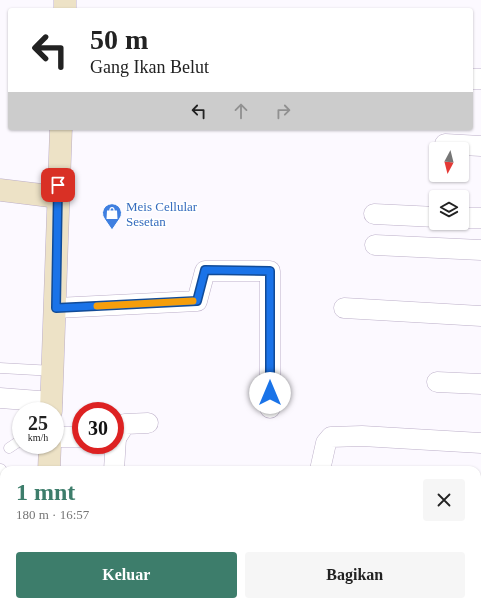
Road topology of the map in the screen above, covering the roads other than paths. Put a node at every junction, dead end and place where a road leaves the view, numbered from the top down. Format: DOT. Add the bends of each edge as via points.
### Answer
graph roads {
  1 [pos="61,130"];
  2 [pos="469,145"];
  3 [pos="481,146"];
  4 [pos="0,190"];
  5 [pos="58,197"];
  6 [pos="374,214"];
  7 [pos="429,217"];
  8 [pos="469,218"];
  9 [pos="481,218"];
  10 [pos="375,245"];
  11 [pos="481,250"];
  12 [pos="56,308"];
  13 [pos="344,308"];
  14 [pos="481,316"];
  15 [pos="0,368"];
  16 [pos="54,371"];
  17 [pos="437,382"];
  18 [pos="481,384"];
  19 [pos="0,398"];
  20 [pos="23,402"];
  21 [pos="52,402"];
  22 [pos="270,408"];
  23 [pos="148,423"];
  24 [pos="124,425"];
  25 [pos="481,443"];
  26 [pos="12,446"];
  27 [pos="9,448"];
  28 [pos="50,454"];
  29 [pos="115,454"];
  30 [pos="49,466"];
  31 [pos="114,466"];
  32 [pos="321,466"];
  1 -- 5 [label="main road"];
  2 -- 3 [label="street"];
  4 -- 5 [label="main road"];
  5 -- 12 [label="main road"];
  6 -- 7 [label="street"];
  8 -- 9 [label="street"];
  10 -- 11 [label="street"];
  12 -- 16 [label="main road"];
  12 -- 22 [label="street" via="197,301 205,270 270,271"];
  13 -- 14 [label="street"];
  15 -- 16 [label="lane"];
  16 -- 21 [label="main road"];
  17 -- 18 [label="street"];
  19 -- 20 [label="street"];
  23 -- 24 [label="street"];
  25 -- 32 [label="street" via="362,436 331,437 326,443"];
  26 -- 27 [label="lane"];
  28 -- 30 [label="main road"];
  29 -- 31 [label="street"];
}
